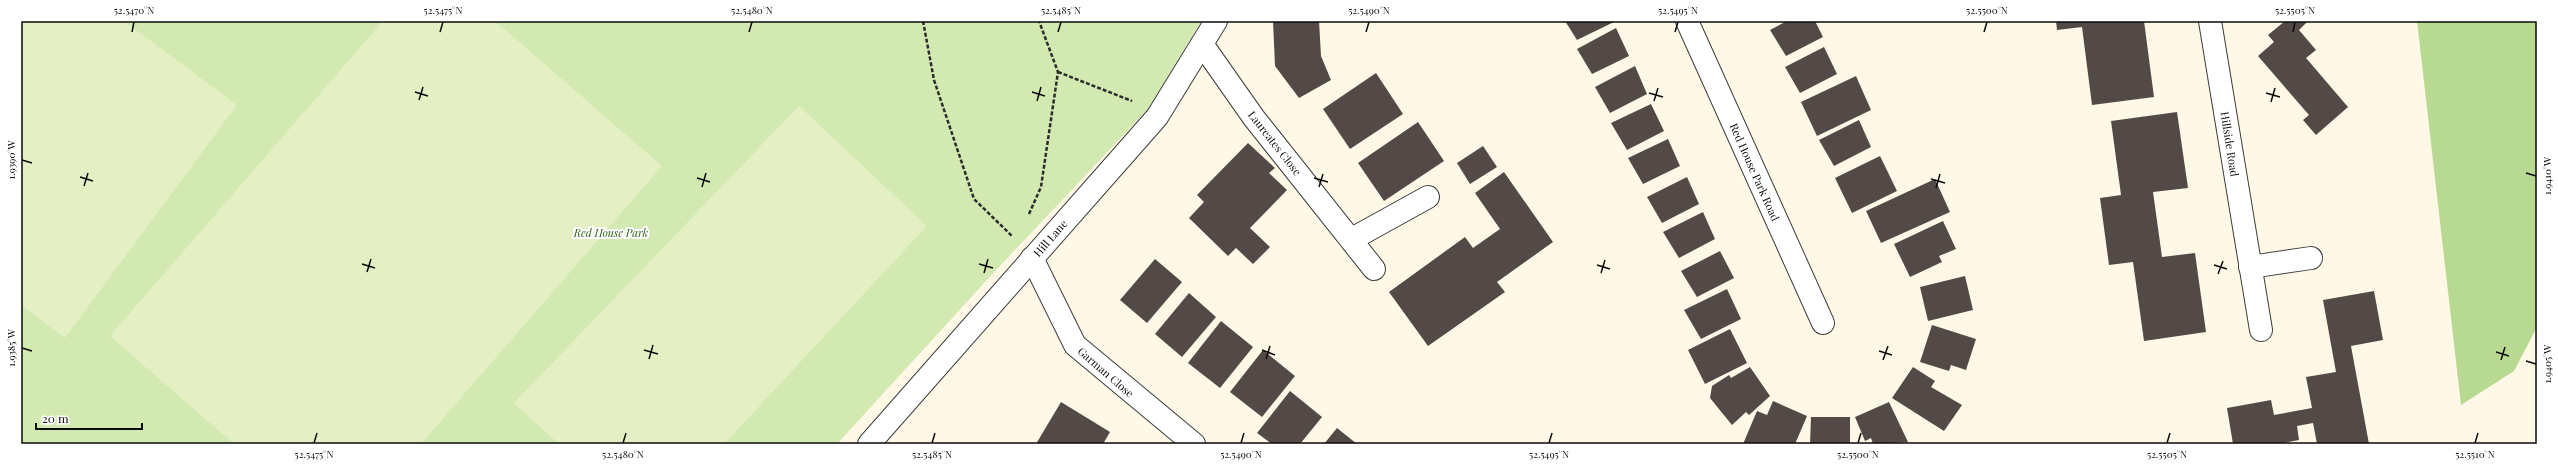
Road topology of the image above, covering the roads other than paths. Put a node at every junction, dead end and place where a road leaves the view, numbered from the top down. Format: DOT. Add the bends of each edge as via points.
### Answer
graph roads {
  1 [pos="1216,21"];
  2 [pos="1687,21"];
  3 [pos="2210,21"];
  4 [pos="1202,44"];
  5 [pos="1428,197"];
  6 [pos="1352,239"];
  7 [pos="1032,258"];
  8 [pos="2311,258"];
  9 [pos="2250,267"];
  10 [pos="1374,269"];
  11 [pos="1823,323"];
  12 [pos="2261,330"];
  13 [pos="869,444"];
  14 [pos="1194,444"];
  1 -- 4 [label="street, Hill Lane"];
  2 -- 11 [label="street, Red House Park Road"];
  3 -- 9 [label="street, Hillside Road"];
  4 -- 6 [label="street, Laureates Close" via="1254,118"];
  4 -- 7 [label="street, Hill Lane" via="1157,117"];
  5 -- 6 [label="street"];
  6 -- 10 [label="street, Laureates Close"];
  7 -- 13 [label="street, Hill Lane"];
  7 -- 14 [label="street, Garman Close" via="1075,345"];
  8 -- 9 [label="street"];
  9 -- 12 [label="street, Hillside Road"];
}
